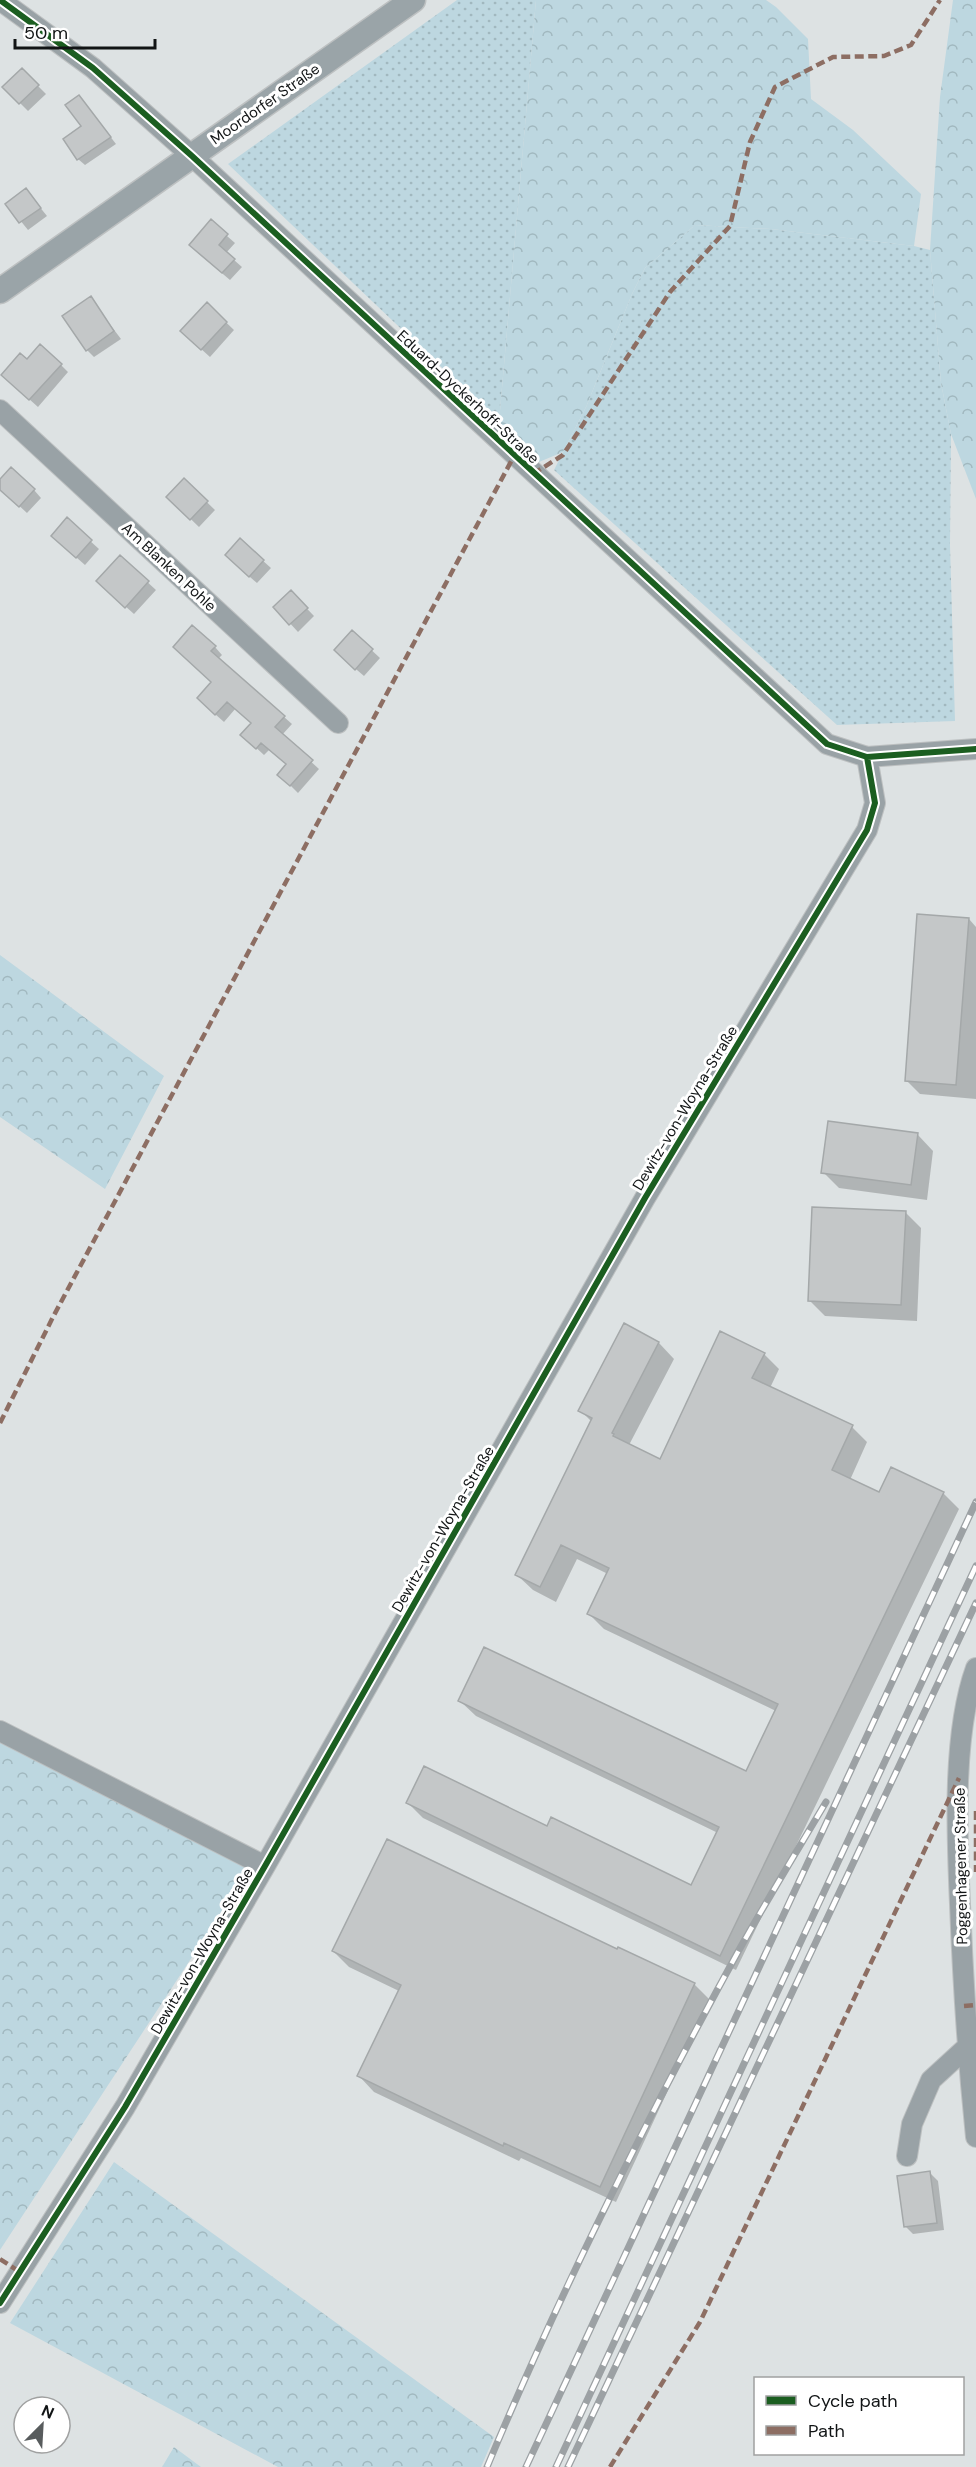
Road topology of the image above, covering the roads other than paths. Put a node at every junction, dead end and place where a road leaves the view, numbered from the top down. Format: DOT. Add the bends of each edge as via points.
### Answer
graph roads {
  1 [pos="0,0"];
  2 [pos="413,0"];
  3 [pos="192,156"];
  4 [pos="0,291"];
  5 [pos="0,411"];
  6 [pos="338,723"];
  7 [pos="976,749"];
  8 [pos="867,757"];
  9 [pos="976,1668"];
  10 [pos="0,1731"];
  11 [pos="265,1866"];
  12 [pos="967,2047"];
  13 [pos="976,2137"];
  14 [pos="907,2156"];
  15 [pos="0,2303"];
  1 -- 3 [label="street, Eduard-Dyckerhoff-Straße" via="93,68"];
  2 -- 3 [label="main road, Moordorfer Straße"];
  3 -- 4 [label="main road, Moordorfer Straße"];
  3 -- 8 [label="street, Eduard-Dyckerhoff-Straße" via="827,744"];
  5 -- 6 [label="street, Am Blanken Pohle"];
  7 -- 8 [label="street"];
  8 -- 11 [label="street, Dewitz-von-Woyna-Straße" via="874,803 867,830 645,1198"];
  9 -- 12 [label="street, Poggenhagener Straße" via="963,1731 957,1842"];
  10 -- 11 [label="street"];
  11 -- 15 [label="street, Dewitz-von-Woyna-Straße" via="125,2108"];
  12 -- 13 [label="street, Poggenhagener Straße"];
  12 -- 14 [label="street" via="932,2080 912,2124"];
}
